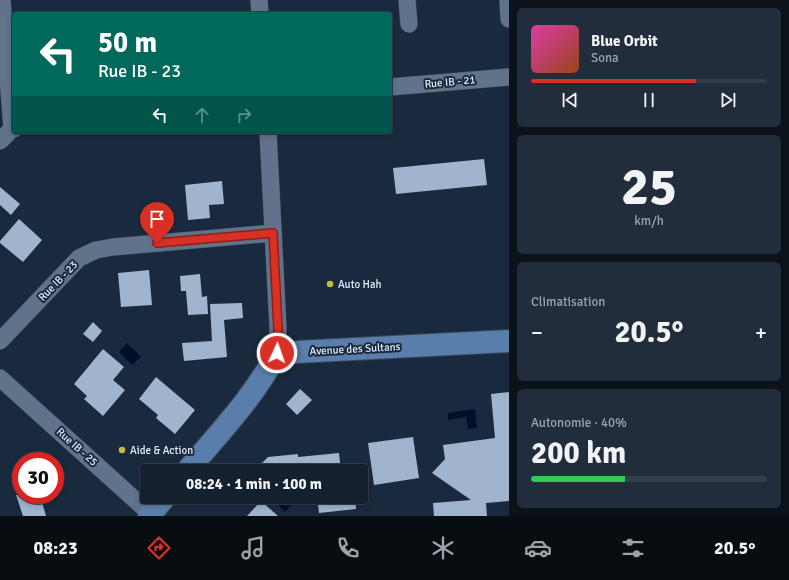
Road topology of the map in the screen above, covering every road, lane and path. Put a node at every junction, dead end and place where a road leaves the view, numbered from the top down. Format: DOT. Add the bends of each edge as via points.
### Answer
graph roads {
  1 [pos="2,0"];
  2 [pos="259,0"];
  3 [pos="407,0"];
  4 [pos="508,0"];
  5 [pos="260,12"];
  6 [pos="509,20"];
  7 [pos="409,24"];
  8 [pos="509,77"];
  9 [pos="392,87"];
  10 [pos="12,117"];
  11 [pos="12,130"];
  12 [pos="268,134"];
  13 [pos="0,141"];
  14 [pos="273,233"];
  15 [pos="509,340"];
  16 [pos="0,341"];
  17 [pos="277,353"];
  18 [pos="0,378"];
  19 [pos="193,464"];
  20 [pos="160,504"];
  21 [pos="151,515"];
  1 -- 10 [label="street"];
  2 -- 5 [label="street"];
  3 -- 7 [label="street"];
  4 -- 6 [label="street"];
  8 -- 9 [label="street, Rue IB - 21"];
  11 -- 13 [label="street"];
  12 -- 14 [label="street"];
  14 -- 16 [label="street, Rue IB - 23" via="96,250 79,258"];
  14 -- 17 [label="street"];
  15 -- 17 [label="street, Avenue des Sultans"];
  17 -- 19 [label="street" via="255,390"];
  18 -- 21 [label="street, Rue IB - 25"];
  20 -- 21 [label="street"];
}
